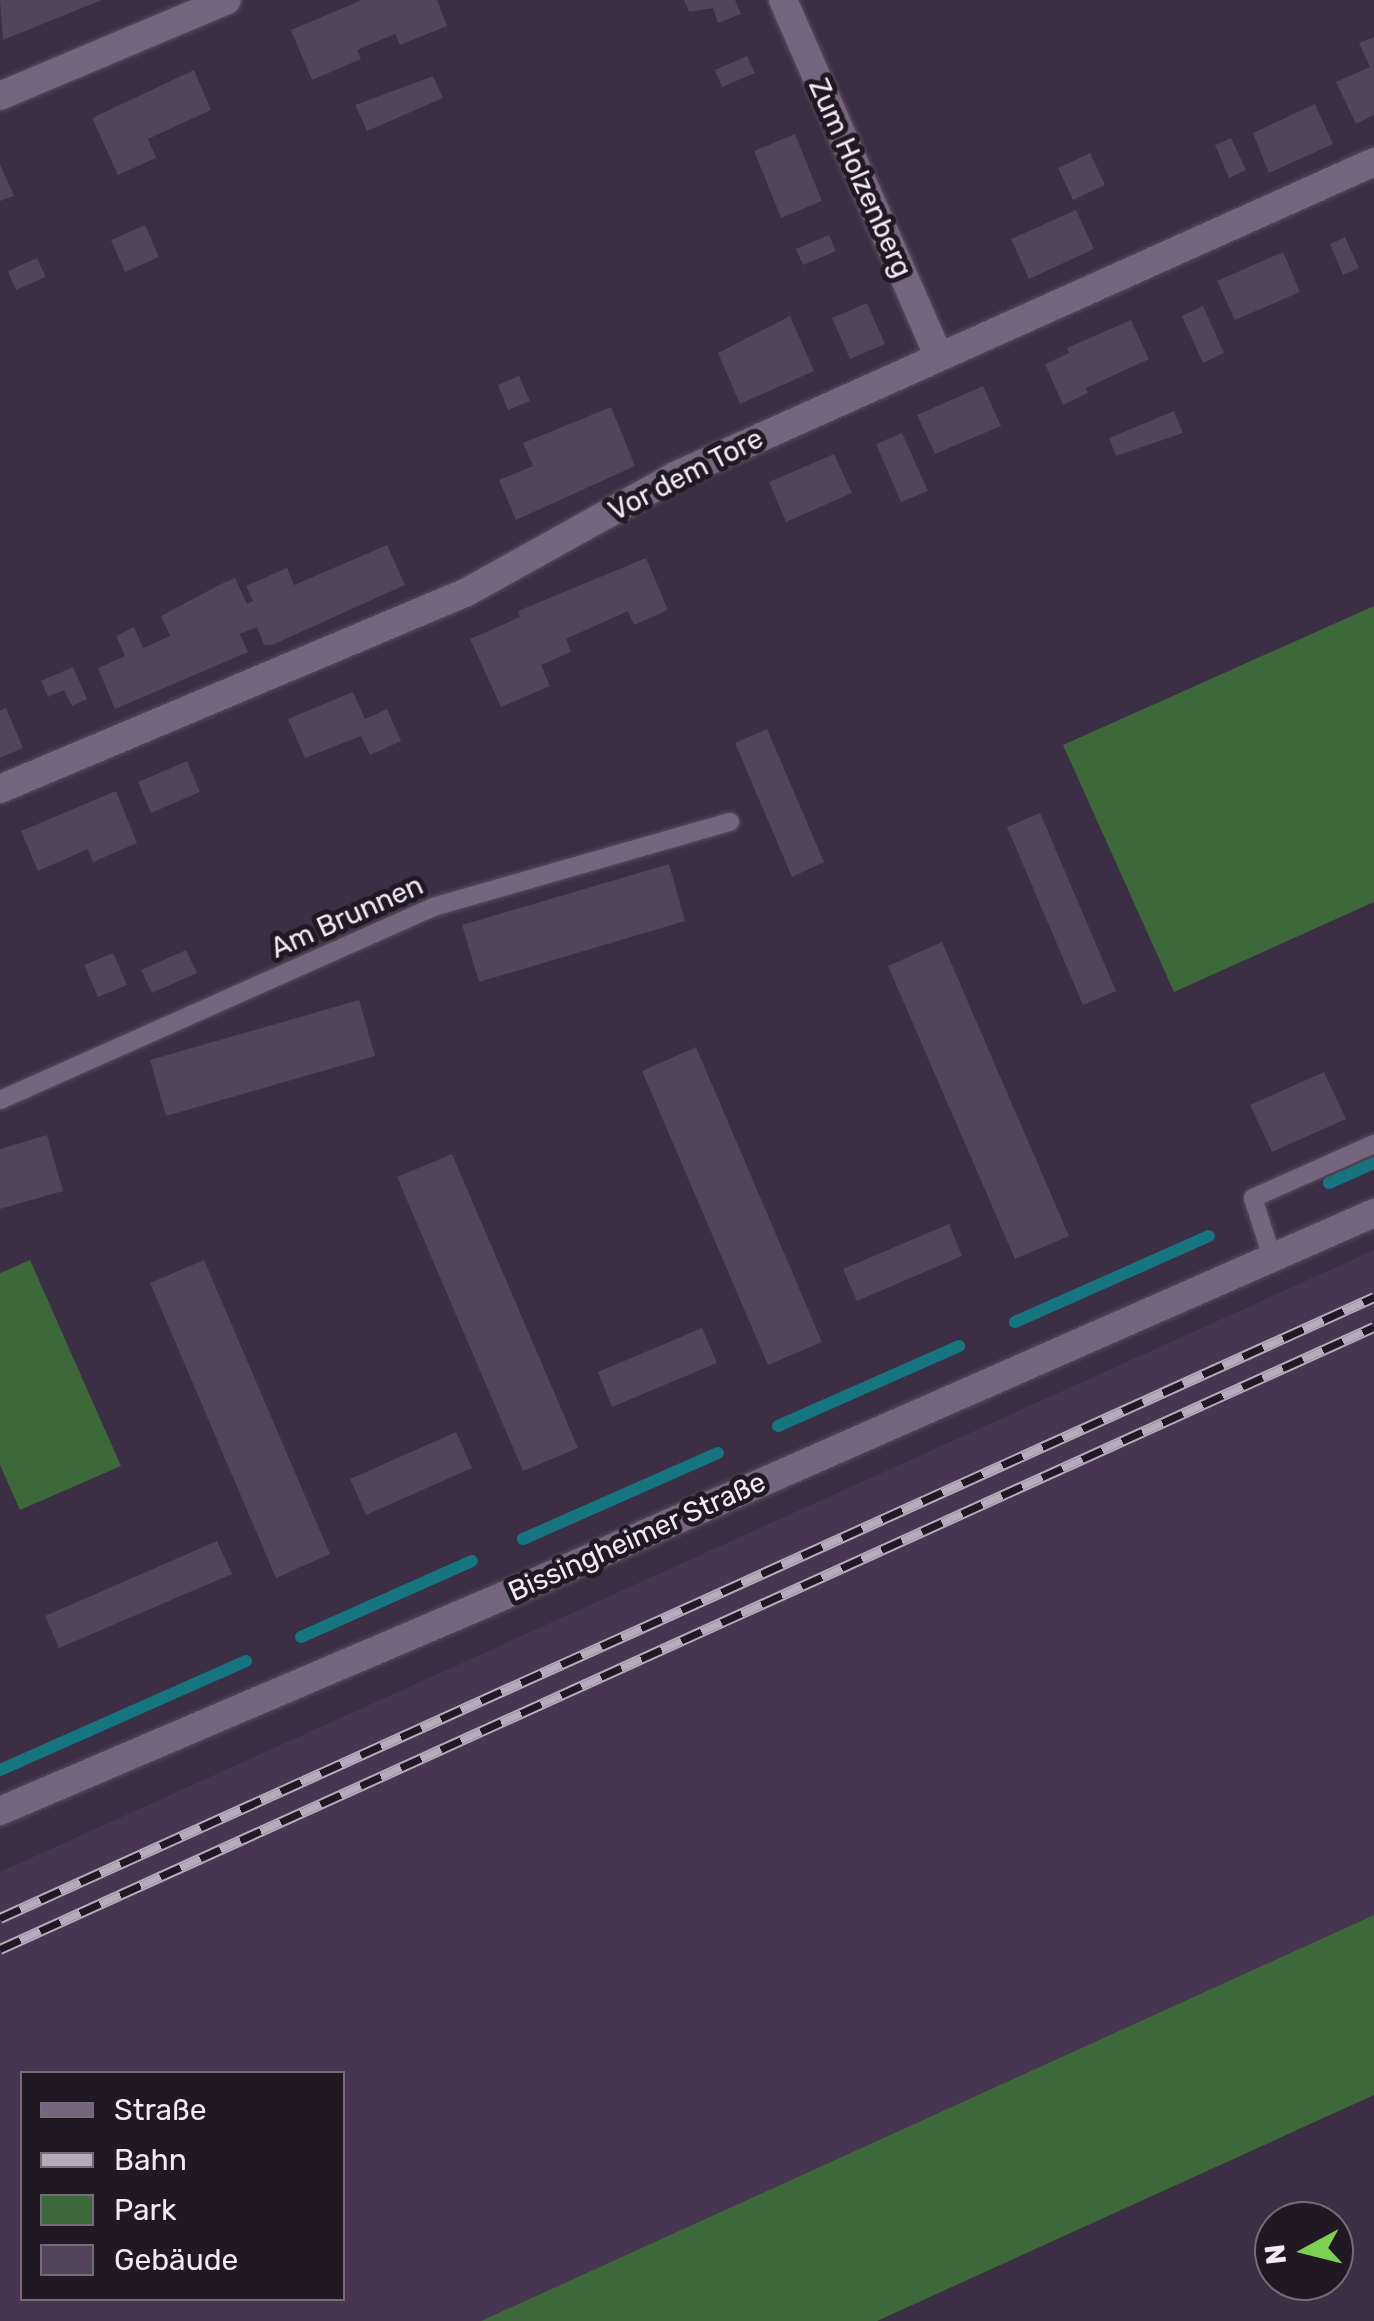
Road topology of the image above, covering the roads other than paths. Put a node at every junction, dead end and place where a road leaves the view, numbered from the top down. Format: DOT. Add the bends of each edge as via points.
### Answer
graph roads {
  1 [pos="227,0"];
  2 [pos="783,0"];
  3 [pos="0,96"];
  4 [pos="1374,162"];
  5 [pos="938,355"];
  6 [pos="0,789"];
  7 [pos="730,822"];
  8 [pos="0,1100"];
  9 [pos="1374,1144"];
  10 [pos="1374,1212"];
  11 [pos="1272,1258"];
  12 [pos="0,1812"];
  1 -- 3 [label="street"];
  2 -- 5 [label="street, Zum Holzenberg"];
  4 -- 5 [label="street, Vor dem Tore"];
  5 -- 6 [label="street, Vor dem Tore" via="677,475 467,592"];
  7 -- 8 [label="lane, Am Brunnen" via="432,907"];
  9 -- 11 [label="lane" via="1252,1198"];
  10 -- 11 [label="street, Bissingheimer Straße"];
  11 -- 12 [label="street, Bissingheimer Straße"];
}
